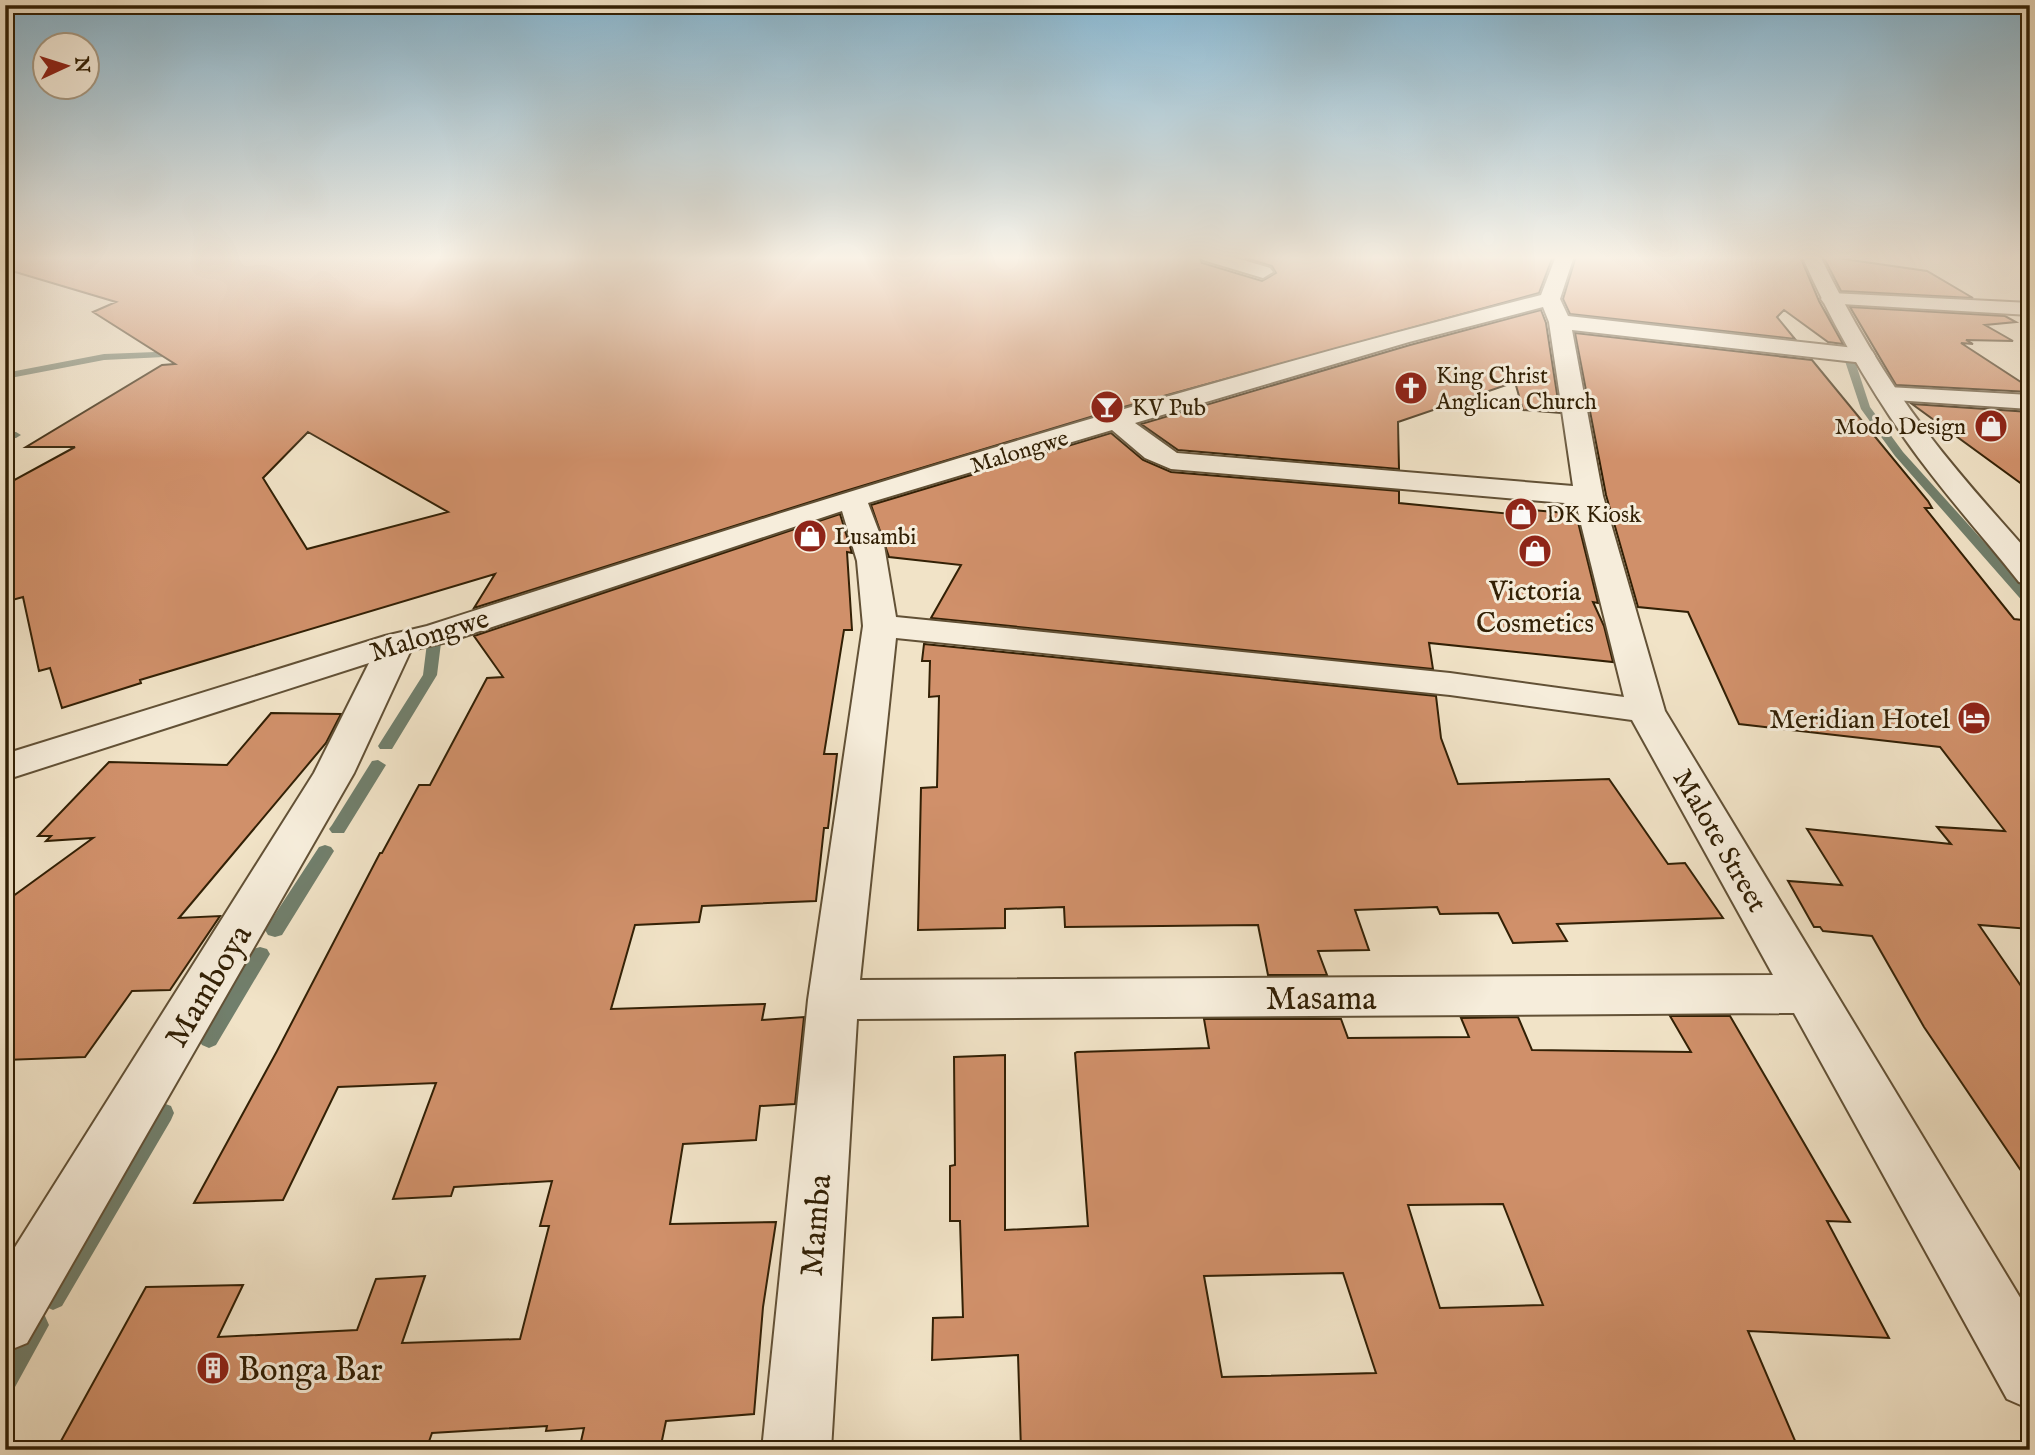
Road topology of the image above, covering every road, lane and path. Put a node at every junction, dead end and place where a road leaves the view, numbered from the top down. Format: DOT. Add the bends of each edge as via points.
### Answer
graph roads {
  1 [pos="1456,324"];
  2 [pos="1557,324"];
  3 [pos="1644,324"];
  4 [pos="1845,324"];
  5 [pos="1864,356"];
  6 [pos="1888,394"];
  7 [pos="2030,402"];
  8 [pos="1116,422"];
  9 [pos="1589,496"];
  10 [pos="851,499"];
  11 [pos="2028,572"];
  12 [pos="880,626"];
  13 [pos="397,643"];
  14 [pos="1646,711"];
  15 [pos="5,766"];
  16 [pos="1809,994"];
  17 [pos="833,1000"];
  18 [pos="5,1321"];
  19 [pos="2030,1376"];
  20 [pos="796,1450"];
  1 -- 8 [label="street, Malongwe"];
  2 -- 9 [label="street, Malote Street"];
  3 -- 5 [label="street"];
  4 -- 5 [label="street"];
  5 -- 6 [label="street"];
  6 -- 7 [label="street"];
  6 -- 11 [label="street" via="1916,436"];
  8 -- 9 [label="street" via="1171,461"];
  8 -- 10 [label="street, Malongwe"];
  9 -- 14 [label="street, Malote Street"];
  10 -- 12 [label="street" via="864,523 876,570"];
  10 -- 13 [label="street, Malongwe" via="435,635"];
  12 -- 14 [label="street" via="1437,683"];
  12 -- 17 [label="street"];
  13 -- 15 [label="street, Malongwe"];
  13 -- 18 [label="street, Mamboya" via="334,773"];
  14 -- 16 [label="street, Malote Street"];
  16 -- 17 [label="street, Masama"];
  16 -- 19 [label="street, Malote Street"];
  17 -- 20 [label="street, Mamba"];
}
